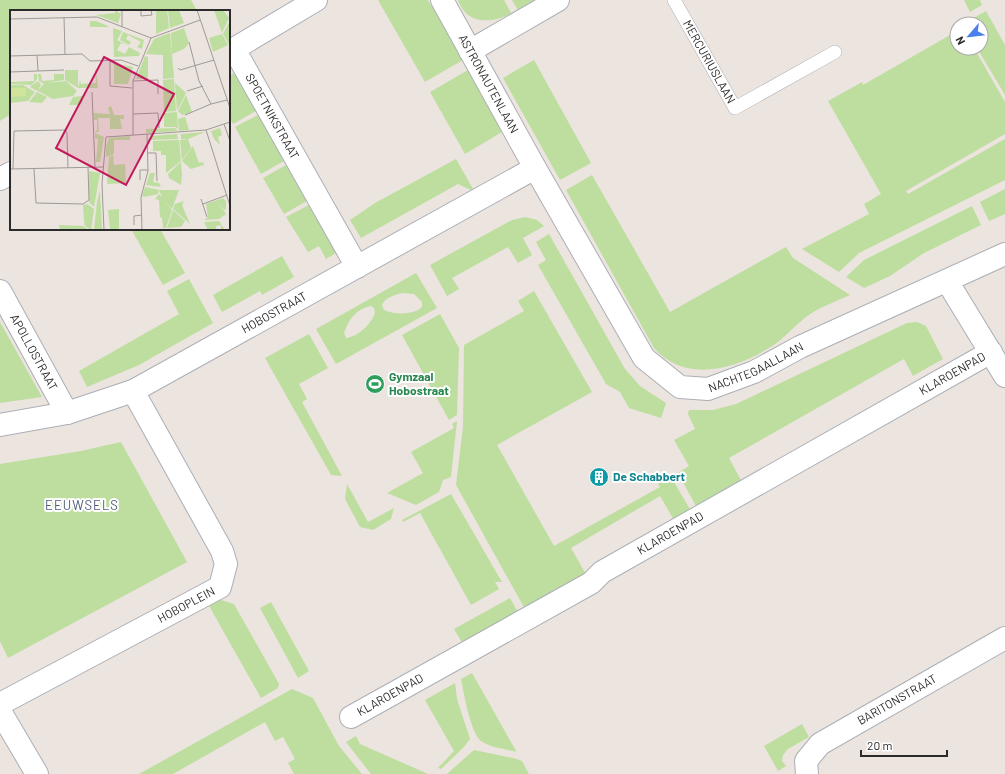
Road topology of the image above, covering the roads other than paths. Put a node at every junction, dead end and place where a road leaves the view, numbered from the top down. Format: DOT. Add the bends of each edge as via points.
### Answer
graph roads {
  1 [pos="316,0"];
  2 [pos="442,0"];
  3 [pos="558,0"];
  4 [pos="674,0"];
  5 [pos="470,51"];
  6 [pos="835,52"];
  7 [pos="535,168"];
  8 [pos="10,173"];
  9 [pos="0,179"];
  10 [pos="1005,254"];
  11 [pos="357,267"];
  12 [pos="947,281"];
  13 [pos="0,291"];
  14 [pos="991,352"];
  15 [pos="1005,376"];
  16 [pos="133,391"];
  17 [pos="67,413"];
  18 [pos="0,425"];
  19 [pos="1005,638"];
  20 [pos="0,704"];
  21 [pos="0,711"];
  22 [pos="351,717"];
  23 [pos="37,774"];
  24 [pos="807,774"];
  1 -- 11 [label="street, SPOETNIKSTRAAT" via="234,48"];
  2 -- 5 [label="street, ASTRONAUTENLAAN"];
  3 -- 5 [label="street"];
  4 -- 6 [label="lane, MERCURIUSLAAN" via="735,108"];
  5 -- 7 [label="street, ASTRONAUTENLAAN"];
  7 -- 11 [label="street, HOBOSTRAAT"];
  7 -- 12 [label="street, NACHTEGAALLAAN" via="644,358 680,387 708,389 754,372 800,347"];
  8 -- 9 [label="street"];
  10 -- 12 [label="street, NACHTEGAALLAAN"];
  11 -- 16 [label="street, HOBOSTRAAT"];
  12 -- 14 [label="street"];
  13 -- 17 [label="street, APOLLOSTRAAT"];
  14 -- 15 [label="street"];
  14 -- 22 [label="street, KLAROENPAD" via="602,572 591,583"];
  16 -- 17 [label="street, HOBOSTRAAT"];
  16 -- 20 [label="street, HOBOPLEIN" via="222,551 226,564 220,588"];
  17 -- 18 [label="street, HOBOSTRAAT"];
  19 -- 24 [label="street, BARITONSTRAAT" via="820,744 806,761"];
  21 -- 23 [label="street"];
}
